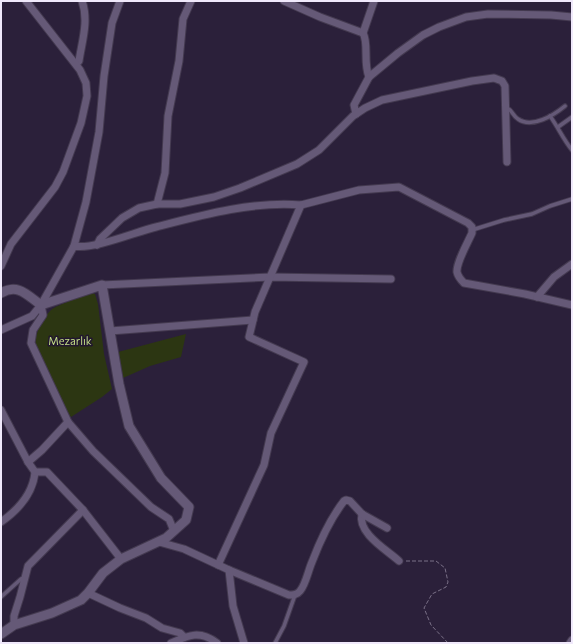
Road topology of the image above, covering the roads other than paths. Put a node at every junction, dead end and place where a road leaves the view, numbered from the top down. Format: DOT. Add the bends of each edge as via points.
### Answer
graph roads {
  1 [pos="26,1"];
  2 [pos="82,1"];
  3 [pos="120,1"];
  4 [pos="191,1"];
  5 [pos="284,1"];
  6 [pos="374,1"];
  7 [pos="572,17"];
  8 [pos="363,33"];
  9 [pos="76,64"];
  10 [pos="369,77"];
  11 [pos="565,106"];
  12 [pos="507,108"];
  13 [pos="356,114"];
  14 [pos="550,116"];
  15 [pos="572,117"];
  16 [pos="558,127"];
  17 [pos="572,150"];
  18 [pos="507,162"];
  19 [pos="572,199"];
  20 [pos="157,204"];
  21 [pos="300,205"];
  22 [pos="472,230"];
  23 [pos="97,245"];
  24 [pos="74,246"];
  25 [pos="572,264"];
  26 [pos="1,266"];
  27 [pos="270,277"];
  28 [pos="391,279"];
  29 [pos="102,285"];
  30 [pos="1,291"];
  31 [pos="537,297"];
  32 [pos="41,305"];
  33 [pos="572,305"];
  34 [pos="253,320"];
  35 [pos="1,330"];
  36 [pos="110,331"];
  37 [pos="1,410"];
  38 [pos="68,422"];
  39 [pos="28,462"];
  40 [pos="35,472"];
  41 [pos="83,510"];
  42 [pos="362,514"];
  43 [pos="1,522"];
  44 [pos="386,528"];
  45 [pos="174,531"];
  46 [pos="159,542"];
  47 [pos="121,559"];
  48 [pos="399,561"];
  49 [pos="218,565"];
  50 [pos="229,570"];
  51 [pos="24,578"];
  52 [pos="88,593"];
  53 [pos="295,595"];
  54 [pos="1,597"];
  55 [pos="14,624"];
  56 [pos="1,634"];
  57 [pos="184,638"];
  58 [pos="572,640"];
  59 [pos="171,643"];
  60 [pos="217,643"];
  61 [pos="244,643"];
  62 [pos="275,643"];
  63 [pos="570,643"];
  1 -- 9 [label="street"];
  2 -- 9 [label="street" via="86,25 79,61"];
  3 -- 24 [label="street" via="112,23 98,132 86,202"];
  4 -- 20 [label="street" via="183,19 180,62 168,116 165,173"];
  5 -- 8 [label="street"];
  6 -- 8 [label="street"];
  7 -- 10 [label="street" via="498,13 456,20 423,35"];
  8 -- 10 [label="street"];
  9 -- 26 [label="street" via="85,78 87,96 81,123 66,164 55,187 11,244"];
  10 -- 13 [label="street" via="354,105"];
  11 -- 14 [label="lane"];
  12 -- 13 [label="street" via="505,86 502,81 494,78 392,98"];
  12 -- 14 [label="lane" via="519,120 526,122"];
  12 -- 18 [label="street"];
  13 -- 20 [label="street" via="319,150 288,168 214,197 180,204"];
  14 -- 16 [label="lane"];
  15 -- 16 [label="lane"];
  16 -- 17 [label="lane"];
  19 -- 22 [label="lane" via="532,214"];
  20 -- 23 [label="street" via="144,206 127,214 100,239"];
  21 -- 22 [label="street" via="360,190 399,187 468,223"];
  21 -- 23 [label="street" via="285,204 225,211 156,227"];
  21 -- 27 [label="street"];
  22 -- 31 [label="street" via="458,264 457,271 461,280 468,284"];
  23 -- 24 [label="street"];
  24 -- 32 [label="street"];
  25 -- 31 [label="street" via="554,277"];
  27 -- 28 [label="street"];
  27 -- 29 [label="street"];
  27 -- 34 [label="street"];
  29 -- 32 [label="street"];
  29 -- 36 [label="street"];
  30 -- 32 [label="street" via="16,289"];
  31 -- 33 [label="street"];
  32 -- 35 [label="street" via="32,316"];
  32 -- 38 [label="street" via="43,316 33,330 31,343"];
  34 -- 36 [label="street"];
  34 -- 49 [label="street" via="249,337 304,362 271,433 264,465"];
  36 -- 45 [label="street" via="129,426 161,478 189,508 186,520"];
  37 -- 39 [label="street"];
  38 -- 39 [label="street"];
  38 -- 45 [label="street" via="93,451 151,507 169,519"];
  39 -- 40 [label="street"];
  40 -- 41 [label="street" via="47,472"];
  40 -- 43 [label="street" via="28,495 12,514"];
  41 -- 47 [label="street"];
  41 -- 51 [label="street" via="34,558"];
  42 -- 44 [label="street"];
  42 -- 48 [label="street" via="363,525 370,536"];
  42 -- 53 [label="street" via="350,501 344,501 312,560 302,589"];
  45 -- 46 [label="street"];
  46 -- 47 [label="street"];
  46 -- 49 [label="street" via="184,549"];
  47 -- 52 [label="street" via="103,573"];
  49 -- 50 [label="street"];
  50 -- 53 [label="street" via="289,595"];
  50 -- 61 [label="street" via="233,606"];
  51 -- 54 [label="lane"];
  51 -- 55 [label="street"];
  52 -- 55 [label="street" via="69,606"];
  52 -- 57 [label="street" via="146,618 162,628 180,633"];
  53 -- 62 [label="lane"];
  55 -- 56 [label="street"];
  57 -- 59 [label="street"];
  57 -- 60 [label="street" via="198,634"];
  58 -- 63 [label="street"];
}
